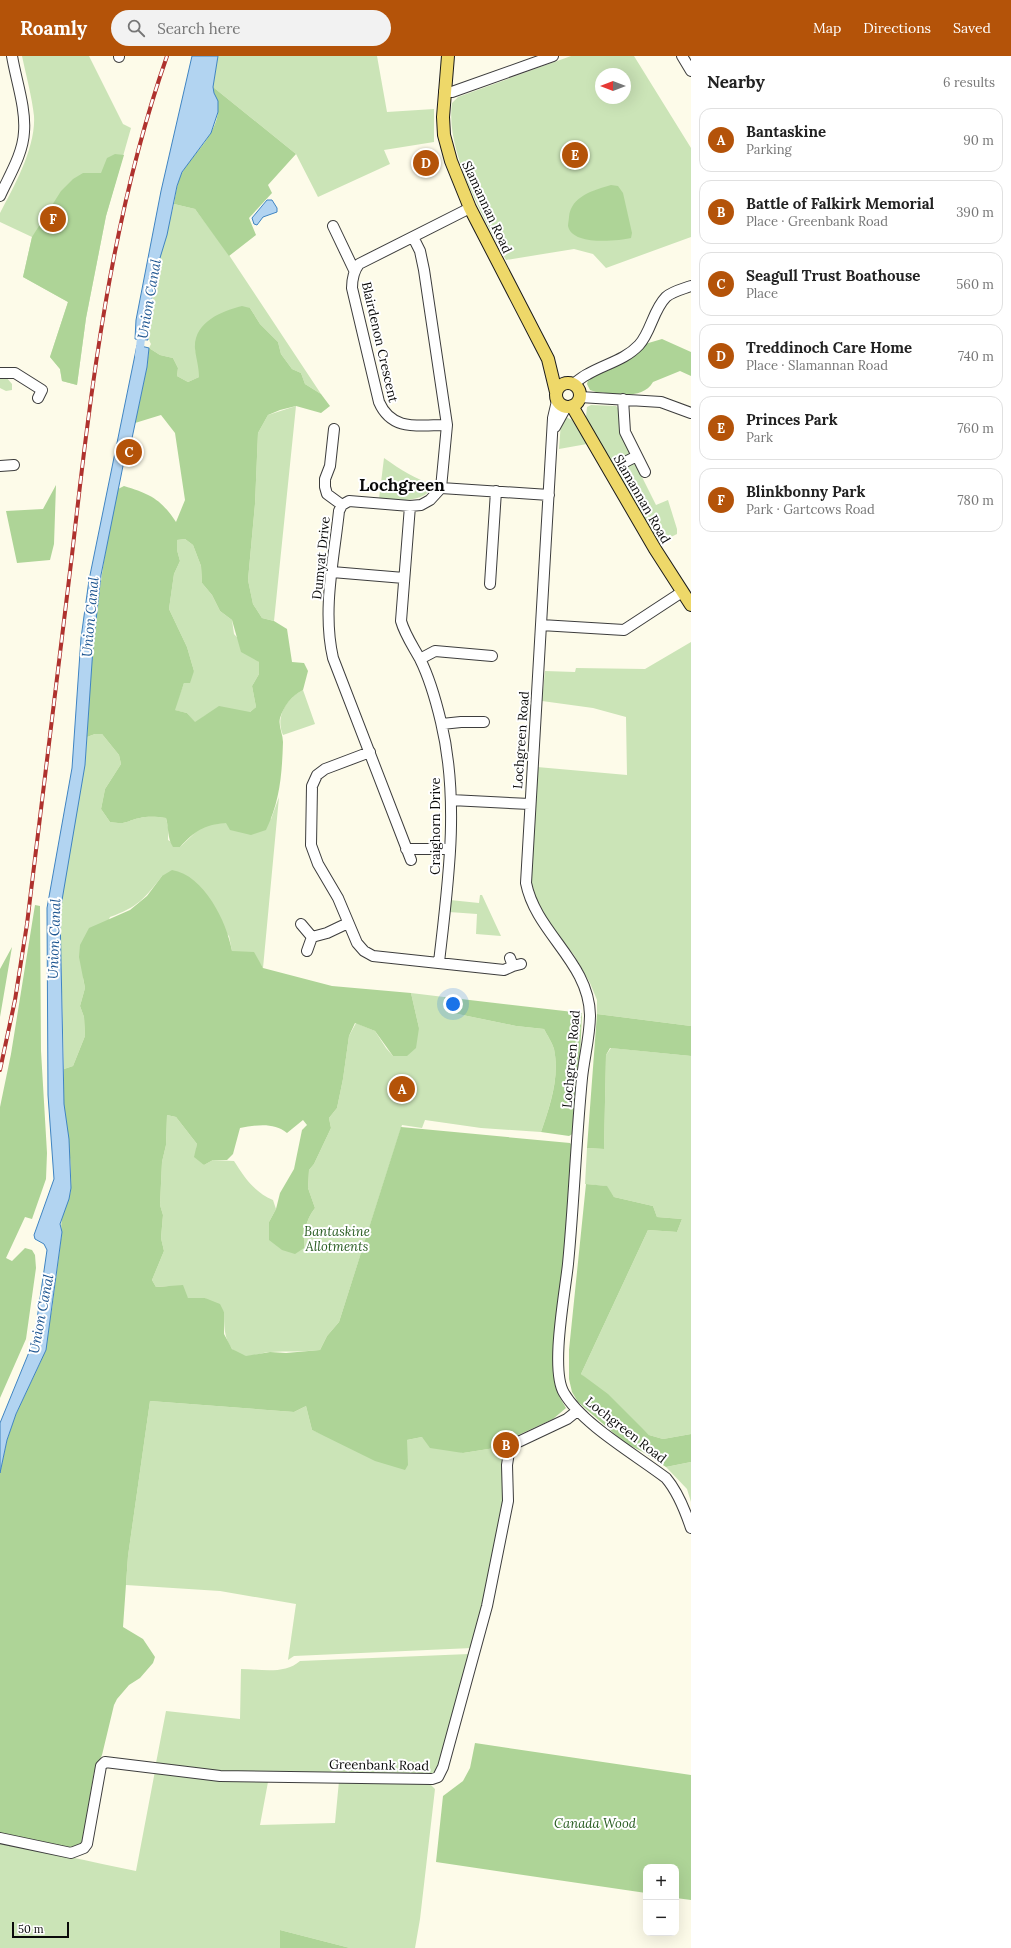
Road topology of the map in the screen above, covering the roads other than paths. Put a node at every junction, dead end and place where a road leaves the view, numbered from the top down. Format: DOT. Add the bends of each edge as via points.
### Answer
graph roads {
  1 [pos="12,56"];
  2 [pos="448,56"];
  3 [pos="553,56"];
  4 [pos="682,56"];
  5 [pos="691,72"];
  6 [pos="444,92"];
  7 [pos="0,196"];
  8 [pos="470,208"];
  9 [pos="333,226"];
  10 [pos="413,237"];
  11 [pos="354,270"];
  12 [pos="691,286"];
  13 [pos="548,359"];
  14 [pos="0,373"];
  15 [pos="570,384"];
  16 [pos="38,398"];
  17 [pos="623,399"];
  18 [pos="566,400"];
  19 [pos="691,413"];
  20 [pos="447,425"];
  21 [pos="334,429"];
  22 [pos="637,456"];
  23 [pos="625,462"];
  24 [pos="14,465"];
  25 [pos="0,466"];
  26 [pos="645,472"];
  27 [pos="441,488"];
  28 [pos="496,491"];
  29 [pos="549,495"];
  30 [pos="342,505"];
  31 [pos="410,506"];
  32 [pos="332,572"];
  33 [pos="404,578"];
  34 [pos="490,584"];
  35 [pos="682,592"];
  36 [pos="691,604"];
  37 [pos="541,625"];
  38 [pos="492,656"];
  39 [pos="420,659"];
  40 [pos="484,722"];
  41 [pos="442,724"];
  42 [pos="370,752"];
  43 [pos="451,800"];
  44 [pos="530,804"];
  45 [pos="406,849"];
  46 [pos="450,849"];
  47 [pos="411,860"];
  48 [pos="348,923"];
  49 [pos="301,924"];
  50 [pos="312,936"];
  51 [pos="307,951"];
  52 [pos="439,962"];
  53 [pos="515,963"];
  54 [pos="577,1411"];
  55 [pos="691,1528"];
  56 [pos="0,1838"];
  1 -- 7 [label="street" via="24,119 24,132 18,157"];
  2 -- 6 [label="main road, Slamannan Road"];
  3 -- 6 [label="street" via="452,92"];
  4 -- 5 [label="street"];
  6 -- 8 [label="main road, Slamannan Road" via="443,117 447,147 454,172"];
  8 -- 10 [label="street, Blairdenon Crescent"];
  8 -- 13 [label="main road, Slamannan Road"];
  9 -- 11 [label="street"];
  10 -- 11 [label="street, Blairdenon Crescent" via="359,264"];
  10 -- 20 [label="street" via="420,251 424,270"];
  11 -- 20 [label="street, Blairdenon Crescent" via="352,288 383,411 396,422 406,425"];
  12 -- 15 [label="street" via="665,298 647,332 632,351"];
  13 -- 15 [label="main road, Slamannan Road"];
  13 -- 18 [label="main road, Slamannan Road"];
  14 -- 16 [label="street" via="15,373 42,390"];
  15 -- 18 [label="main road" via="560,386"];
  15 -- 18 [label="main road, Slamannan Road" via="578,389"];
  17 -- 18 [label="street"];
  17 -- 19 [label="street" via="661,402"];
  17 -- 22 [label="street" via="625,432"];
  18 -- 29 [label="street, Lochgreen Road" via="553,432"];
  18 -- 35 [label="main road, Slamannan Road"];
  20 -- 27 [label="street"];
  21 -- 30 [label="street" via="325,487 327,494"];
  22 -- 23 [label="street"];
  22 -- 26 [label="street"];
  24 -- 25 [label="street"];
  27 -- 28 [label="street"];
  27 -- 31 [label="street, Dumyat Drive" via="430,500"];
  28 -- 29 [label="street"];
  28 -- 34 [label="street"];
  29 -- 37 [label="street, Lochgreen Road"];
  30 -- 31 [label="street, Dumyat Drive" via="349,501"];
  30 -- 32 [label="street, Dumyat Drive" via="339,511"];
  31 -- 33 [label="street, Craighorn Drive"];
  32 -- 33 [label="street"];
  32 -- 42 [label="street, Dumyat Drive" via="328,637 333,658"];
  33 -- 39 [label="street, Craighorn Drive" via="401,621"];
  35 -- 36 [label="main road, Slamannan Road"];
  35 -- 37 [label="street" via="624,630"];
  37 -- 44 [label="street, Lochgreen Road"];
  38 -- 39 [label="street" via="435,651"];
  39 -- 41 [label="street, Craighorn Drive"];
  40 -- 41 [label="street"];
  41 -- 43 [label="street, Craighorn Drive"];
  42 -- 45 [label="street, Dumyat Drive"];
  42 -- 48 [label="street" via="325,769 317,775 312,786 311,845"];
  43 -- 44 [label="street"];
  43 -- 46 [label="street, Craighorn Drive"];
  44 -- 54 [label="street, Lochgreen Road" via="526,882 529,897 536,912 574,965 589,1002 590,1016 582,1078 559,1350 559,1373 563,1392"];
  45 -- 46 [label="street"];
  45 -- 47 [label="street, Dumyat Drive"];
  46 -- 52 [label="street, Craighorn Drive"];
  48 -- 50 [label="street" via="327,933"];
  48 -- 52 [label="street" via="357,943 373,956"];
  49 -- 50 [label="street"];
  50 -- 51 [label="street"];
  52 -- 53 [label="street" via="504,970"];
  54 -- 55 [label="street, Lochgreen Road" via="666,1478 683,1505"];
  54 -- 56 [label="street, Greenbank Road" via="568,1419 514,1444 509,1452 506,1478 508,1501 487,1606 441,1774 438,1777 432,1779 220,1776 105,1762 101,1766 87,1844 84,1848 71,1853"];
}
